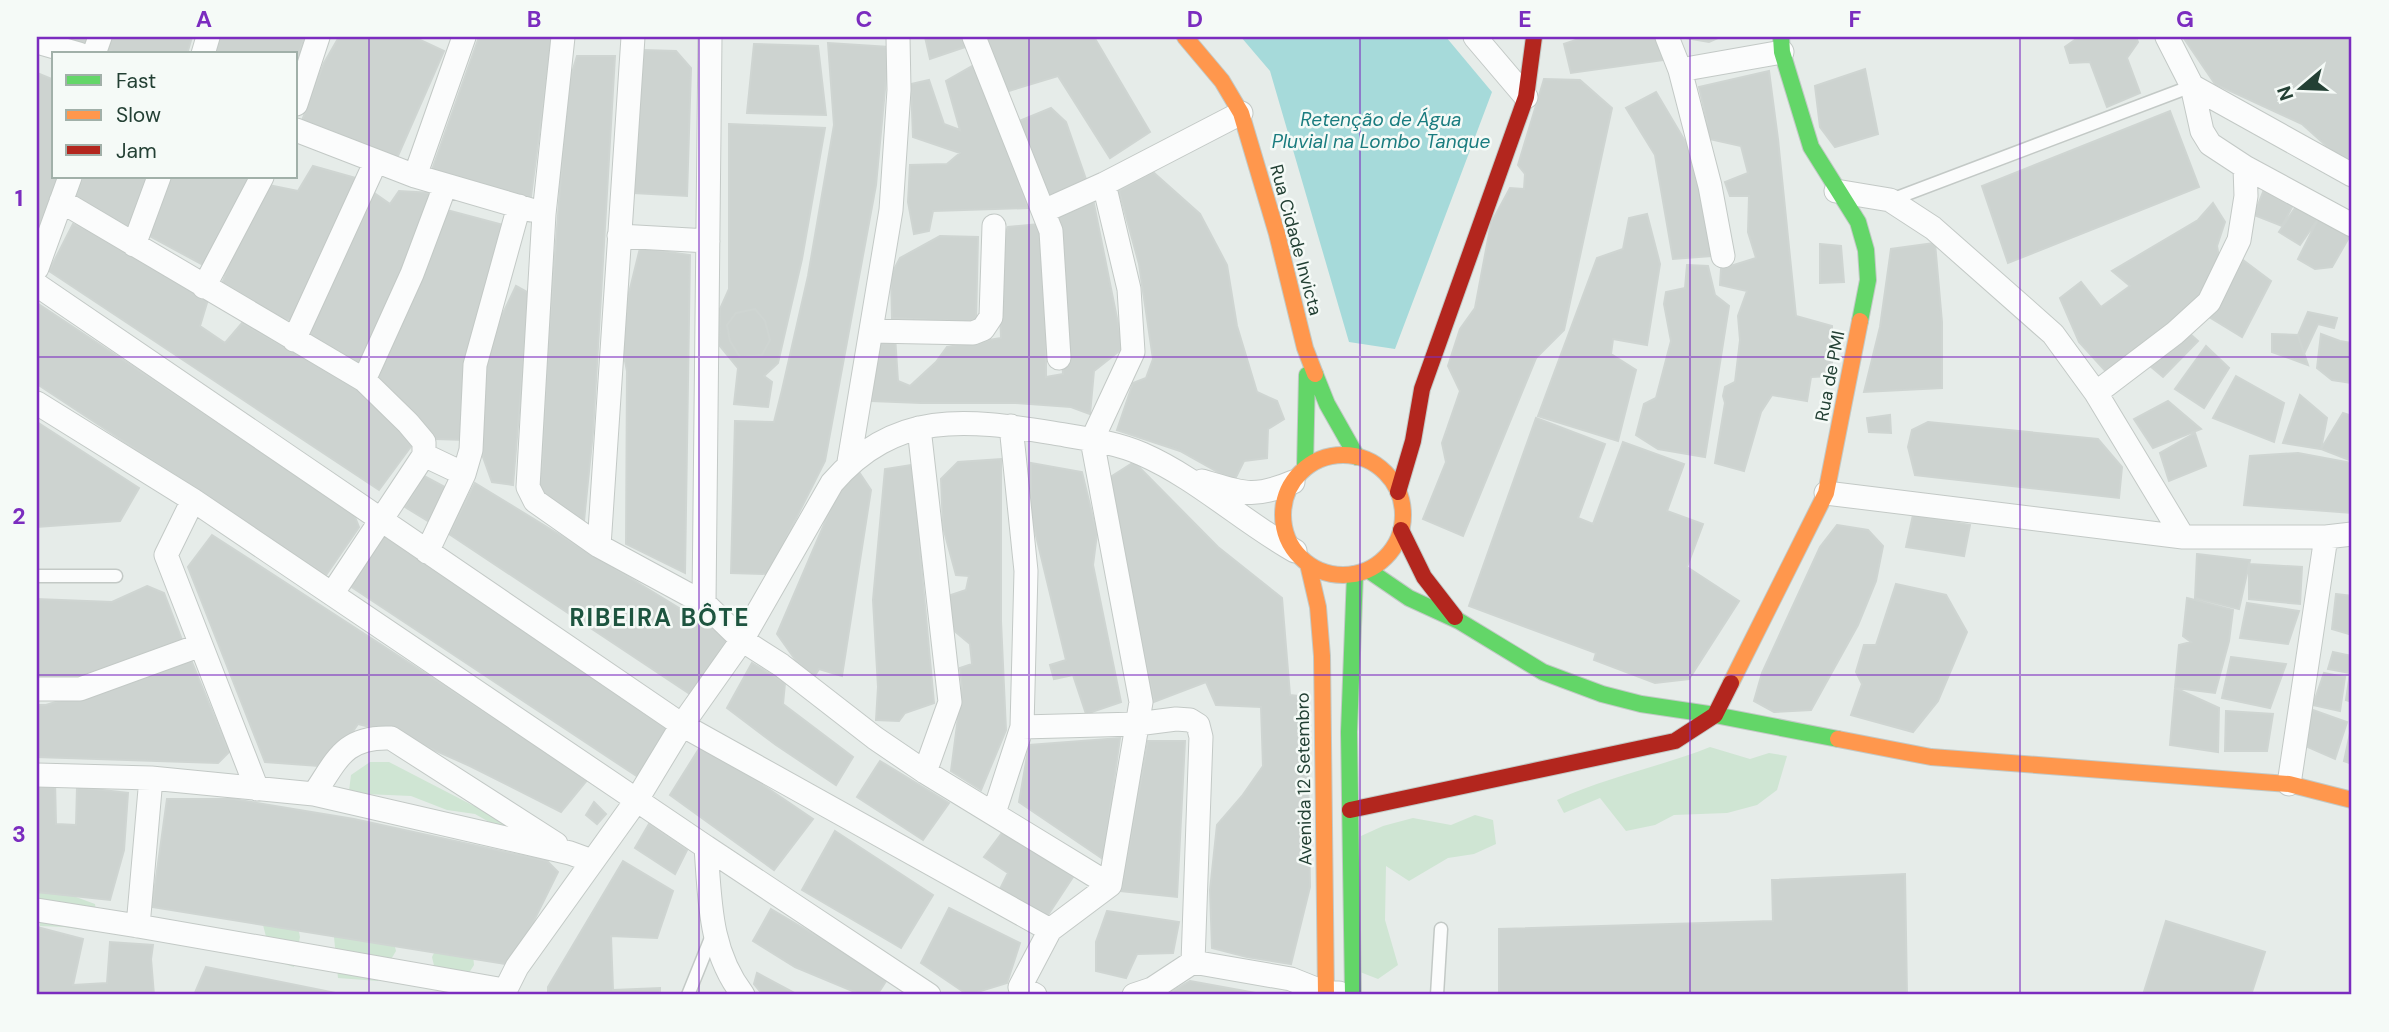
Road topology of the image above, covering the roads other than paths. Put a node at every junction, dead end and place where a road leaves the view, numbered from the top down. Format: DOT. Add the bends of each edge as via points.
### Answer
graph roads {
  1 [pos="318,37"];
  2 [pos="563,37"];
  3 [pos="632,37"];
  4 [pos="710,37"];
  5 [pos="898,37"];
  6 [pos="974,37"];
  7 [pos="1185,37"];
  8 [pos="1475,37"];
  9 [pos="1534,37"];
  10 [pos="1667,37"];
  11 [pos="2167,37"];
  12 [pos="460,38"];
  13 [pos="37,42"];
  14 [pos="1782,44"];
  15 [pos="72,52"];
  16 [pos="1680,70"];
  17 [pos="2192,86"];
  18 [pos="1526,97"];
  19 [pos="298,98"];
  20 [pos="1241,113"];
  21 [pos="298,131"];
  22 [pos="376,161"];
  23 [pos="2245,167"];
  24 [pos="2352,175"];
  25 [pos="415,176"];
  26 [pos="71,178"];
  27 [pos="159,178"];
  28 [pos="261,178"];
  29 [pos="1104,184"];
  30 [pos="446,186"];
  31 [pos="1836,191"];
  32 [pos="1890,200"];
  33 [pos="61,201"];
  34 [pos="519,206"];
  35 [pos="1044,211"];
  36 [pos="544,214"];
  37 [pos="2352,225"];
  38 [pos="994,226"];
  39 [pos="619,236"];
  40 [pos="708,241"];
  41 [pos="134,245"];
  42 [pos="1723,256"];
  43 [pos="37,268"];
  44 [pos="37,285"];
  45 [pos="204,287"];
  46 [pos="871,331"];
  47 [pos="294,341"];
  48 [pos="1304,348"];
  49 [pos="1059,358"];
  50 [pos="364,380"];
  51 [pos="1422,389"];
  52 [pos="2096,393"];
  53 [pos="37,402"];
  54 [pos="1012,426"];
  55 [pos="1399,427"];
  56 [pos="919,428"];
  57 [pos="1092,440"];
  58 [pos="424,455"];
  59 [pos="1370,458"];
  60 [pos="849,462"];
  61 [pos="464,474"];
  62 [pos="1179,474"];
  63 [pos="1299,475"];
  64 [pos="1398,492"];
  65 [pos="1826,493"];
  66 [pos="193,500"];
  67 [pos="381,520"];
  68 [pos="1401,530"];
  69 [pos="2352,534"];
  70 [pos="2183,537"];
  71 [pos="2326,537"];
  72 [pos="599,546"];
  73 [pos="427,552"];
  74 [pos="1302,558"];
  75 [pos="1362,572"];
  76 [pos="37,576"];
  77 [pos="116,576"];
  78 [pos="332,594"];
  79 [pos="704,603"];
  80 [pos="1459,621"];
  81 [pos="743,640"];
  82 [pos="201,645"];
  83 [pos="37,689"];
  84 [pos="1715,715"];
  85 [pos="1137,724"];
  86 [pos="682,725"];
  87 [pos="1022,727"];
  88 [pos="925,772"];
  89 [pos="37,775"];
  90 [pos="150,778"];
  91 [pos="2288,784"];
  92 [pos="257,789"];
  93 [pos="314,794"];
  94 [pos="2352,800"];
  95 [pos="636,801"];
  96 [pos="1350,810"];
  97 [pos="994,813"];
  98 [pos="1324,818"];
  99 [pos="706,847"];
  100 [pos="581,857"];
  101 [pos="1110,886"];
  102 [pos="37,910"];
  103 [pos="138,926"];
  104 [pos="1441,929"];
  105 [pos="1050,930"];
  106 [pos="713,932"];
  107 [pos="1193,962"];
  108 [pos="504,993"];
  109 [pos="1020,993"];
  110 [pos="1326,994"];
  111 [pos="1353,994"];
  112 [pos="688,995"];
  113 [pos="743,995"];
  114 [pos="929,995"];
  115 [pos="1134,995"];
  116 [pos="1437,995"];
  1 -- 19 [label="street"];
  2 -- 36 [label="street"];
  3 -- 39 [label="street"];
  4 -- 40 [label="street"];
  5 -- 46 [label="street" via="891,210"];
  6 -- 35 [label="street"];
  7 -- 20 [label="main road, Rua Cidade Invicta" via="1222,81"];
  8 -- 18 [label="street"];
  9 -- 18 [label="main road"];
  10 -- 16 [label="street"];
  11 -- 17 [label="street"];
  12 -- 25 [label="street"];
  13 -- 15 [label="street"];
  14 -- 16 [label="street"];
  14 -- 31 [label="main road, Rua de PMI" via="1811,147"];
  16 -- 42 [label="street"];
  17 -- 23 [label="street" via="2202,131 2210,144"];
  17 -- 24 [label="street"];
  17 -- 32 [label="lane"];
  18 -- 51 [label="main road"];
  20 -- 29 [label="street"];
  20 -- 48 [label="main road, Rua Cidade Invicta"];
  21 -- 22 [label="street"];
  22 -- 25 [label="street"];
  22 -- 47 [label="street"];
  23 -- 37 [label="street"];
  23 -- 52 [label="street" via="2239,240 2209,303"];
  25 -- 30 [label="street"];
  26 -- 33 [label="street"];
  27 -- 41 [label="street"];
  28 -- 45 [label="street"];
  29 -- 35 [label="street"];
  29 -- 57 [label="street" via="1129,289 1133,352"];
  30 -- 34 [label="street"];
  30 -- 50 [label="street"];
  31 -- 32 [label="street"];
  31 -- 65 [label="main road, Rua de PMI" via="1858,222 1868,280"];
  32 -- 52 [label="street" via="1933,228 2053,334"];
  33 -- 41 [label="street"];
  33 -- 43 [label="street"];
  34 -- 36 [label="street"];
  34 -- 61 [label="street" via="475,365 471,450"];
  35 -- 49 [label="street" via="1051,231"];
  36 -- 72 [label="street" via="528,487 535,501"];
  38 -- 46 [label="street" via="992,317 983,329 973,333"];
  39 -- 40 [label="street"];
  39 -- 72 [label="street"];
  40 -- 79 [label="street"];
  41 -- 45 [label="street"];
  44 -- 67 [label="street"];
  45 -- 47 [label="street"];
  46 -- 60 [label="street"];
  47 -- 50 [label="street"];
  48 -- 59 [label="main road, Rua Cidade Invicta" via="1327,404"];
  48 -- 63 [label="main road, Rua Cidade Invicta" via="1308,408"];
  50 -- 58 [label="street" via="424,442"];
  51 -- 55 [label="main road"];
  51 -- 64 [label="main road"];
  52 -- 70 [label="street"];
  53 -- 66 [label="street"];
  54 -- 56 [label="street" via="957,422"];
  54 -- 57 [label="street"];
  54 -- 87 [label="street" via="1026,571"];
  56 -- 60 [label="street" via="883,439"];
  56 -- 88 [label="street" via="950,702"];
  57 -- 62 [label="street" via="1141,453"];
  57 -- 85 [label="street" via="1141,702"];
  58 -- 61 [label="street"];
  58 -- 67 [label="street"];
  59 -- 63 [label="main road" via="1339,455 1321,459"];
  59 -- 64 [label="main road"];
  60 -- 81 [label="street" via="832,483"];
  61 -- 73 [label="street"];
  62 -- 63 [label="street" via="1242,494 1271,491"];
  62 -- 74 [label="street"];
  63 -- 74 [label="main road" via="1285,499 1283,517 1287,535"];
  64 -- 68 [label="main road"];
  65 -- 70 [label="street"];
  65 -- 84 [label="main road, Rua de PMI"];
  66 -- 78 [label="street"];
  66 -- 82 [label="street" via="166,555"];
  67 -- 73 [label="street"];
  67 -- 78 [label="street"];
  68 -- 75 [label="main road" via="1383,560"];
  68 -- 80 [label="main road" via="1424,577"];
  69 -- 71 [label="street"];
  70 -- 71 [label="street"];
  71 -- 91 [label="street"];
  72 -- 79 [label="street"];
  73 -- 86 [label="street"];
  74 -- 75 [label="main road" via="1322,572"];
  74 -- 98 [label="main road, Avenida 12 Setembro" via="1314,585 1320,628"];
  75 -- 80 [label="main road"];
  75 -- 96 [label="main road" via="1350,652"];
  76 -- 77 [label="lane"];
  78 -- 95 [label="street"];
  79 -- 81 [label="street"];
  80 -- 84 [label="main road" via="1543,671 1602,694"];
  81 -- 86 [label="street"];
  81 -- 88 [label="street"];
  82 -- 83 [label="street" via="80,689"];
  82 -- 92 [label="street"];
  84 -- 91 [label="main road" via="1931,757"];
  84 -- 96 [label="main road" via="1675,741"];
  85 -- 87 [label="street"];
  85 -- 101 [label="street"];
  85 -- 107 [label="street" via="1190,720 1198,725 1201,737"];
  86 -- 95 [label="street"];
  86 -- 105 [label="street"];
  87 -- 97 [label="street"];
  88 -- 97 [label="street"];
  89 -- 90 [label="street"];
  90 -- 92 [label="street"];
  90 -- 103 [label="street"];
  91 -- 94 [label="main road"];
  92 -- 93 [label="street"];
  93 -- 100 [label="street"];
  93 -- 100 [label="street" via="345,749 370,737 391,738"];
  95 -- 99 [label="street"];
  95 -- 100 [label="street"];
  96 -- 98 [label="street"];
  96 -- 111 [label="main road"];
  97 -- 101 [label="street"];
  98 -- 110 [label="main road, Avenida 12 Setembro"];
  99 -- 106 [label="street"];
  99 -- 114 [label="street"];
  100 -- 108 [label="street"];
  101 -- 105 [label="street"];
  102 -- 103 [label="street"];
  103 -- 108 [label="street"];
  104 -- 116 [label="lane"];
  105 -- 109 [label="street"];
  106 -- 112 [label="lane"];
  106 -- 113 [label="street" via="730,978"];
  107 -- 110 [label="street" via="1290,979"];
  107 -- 115 [label="street" via="1152,989"];
  110 -- 111 [label="street"];
}
